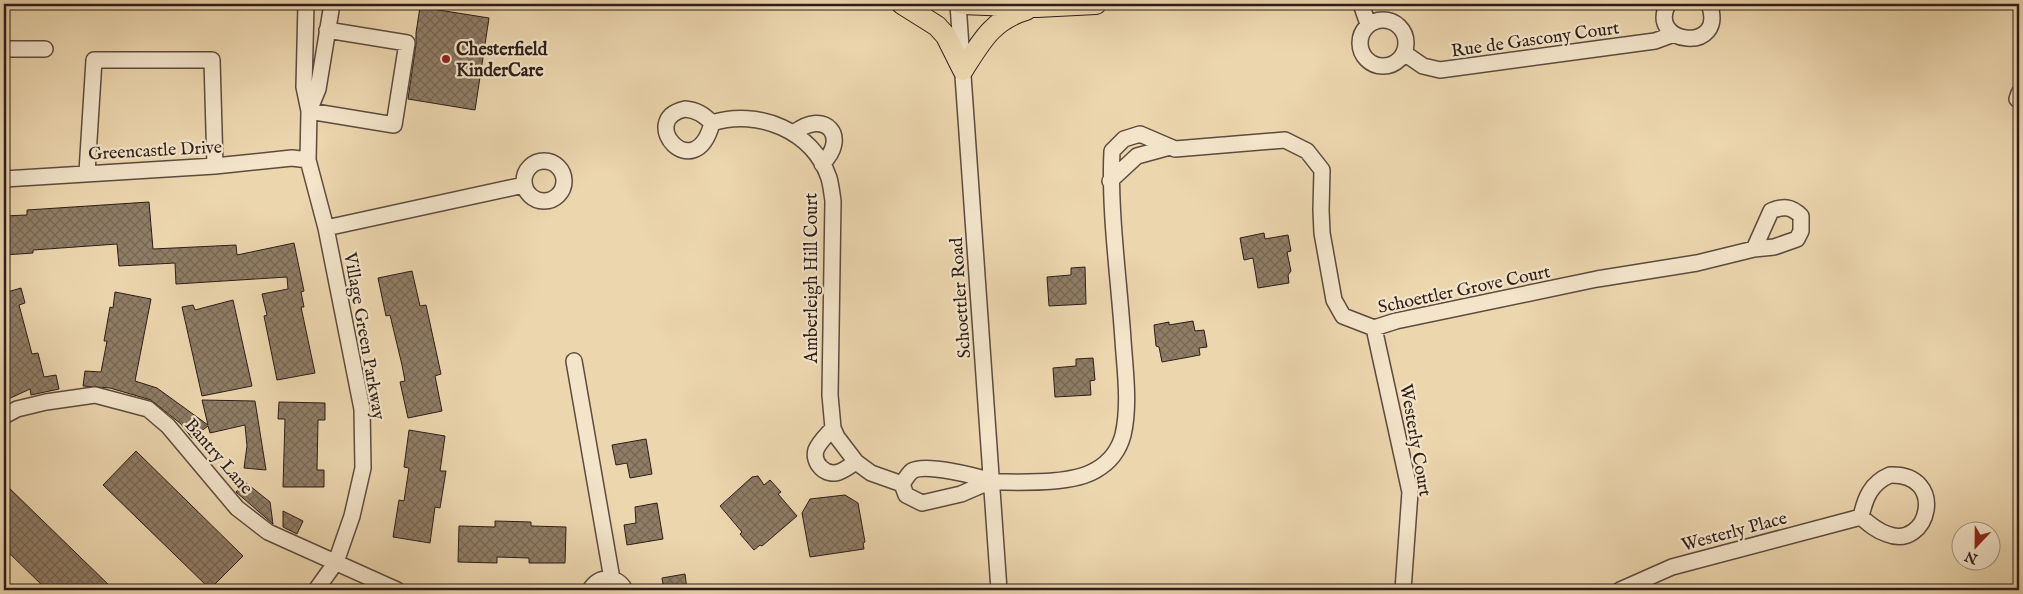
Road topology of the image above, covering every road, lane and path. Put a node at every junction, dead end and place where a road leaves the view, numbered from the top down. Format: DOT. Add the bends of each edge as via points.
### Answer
graph roads {
  1 [pos="306,4"];
  2 [pos="332,4"];
  3 [pos="902,4"];
  4 [pos="959,4"];
  5 [pos="1096,4"];
  6 [pos="1362,4"];
  7 [pos="1668,4"];
  8 [pos="1709,4"];
  9 [pos="1037,7"];
  10 [pos="1368,24"];
  11 [pos="327,30"];
  12 [pos="1674,34"];
  13 [pos="4,49"];
  14 [pos="46,49"];
  15 [pos="1404,53"];
  16 [pos="963,70"];
  17 [pos="308,112"];
  18 [pos="712,123"];
  19 [pos="794,133"];
  20 [pos="1170,147"];
  21 [pos="308,160"];
  22 [pos="822,164"];
  23 [pos="214,166"];
  24 [pos="87,172"];
  25 [pos="4,179"];
  26 [pos="1110,181"];
  27 [pos="524,185"];
  28 [pos="326,228"];
  29 [pos="1754,249"];
  30 [pos="1374,328"];
  31 [pos="574,361"];
  32 [pos="4,416"];
  33 [pos="833,428"];
  34 [pos="856,462"];
  35 [pos="991,482"];
  36 [pos="902,484"];
  37 [pos="1861,517"];
  38 [pos="336,562"];
  39 [pos="612,579"];
  40 [pos="316,590"];
  41 [pos="397,590"];
  42 [pos="590,590"];
  43 [pos="626,590"];
  44 [pos="999,590"];
  45 [pos="1403,590"];
  46 [pos="1620,590"];
  1 -- 17 [label="street, Village Green Parkway" via="304,87"];
  2 -- 11 [label="street, Village Green Parkway"];
  3 -- 16 [label="main road" via="937,26 946,36"];
  4 -- 9 [label="main road"];
  4 -- 16 [label="street, Schoettler Road"];
  5 -- 9 [label="main road"];
  6 -- 10 [label="street"];
  7 -- 12 [label="street" via="1665,22"];
  8 -- 12 [label="street, Rue de Gascony Court" via="1712,19 1704,33 1690,39"];
  9 -- 16 [label="main road" via="1010,15 993,27"];
  10 -- 15 [label="street" via="1383,19 1397,25 1405,37"];
  10 -- 15 [label="street" via="1360,37 1360,44 1361,52 1371,63 1393,63"];
  11 -- 17 [label="street, Village Green Parkway" via="318,88"];
  11 -- 17 [label="street" via="407,43 394,125"];
  12 -- 15 [label="street, Rue de Gascony Court" via="1655,41 1440,70 1423,66"];
  13 -- 14 [label="street"];
  16 -- 35 [label="street, Schoettler Road"];
  17 -- 21 [label="street, Village Green Parkway"];
  18 -- 19 [label="street, Amberleigh Hill Court" via="740,118 766,121"];
  19 -- 22 [label="street, Amberleigh Hill Court" via="814,151"];
  19 -- 22 [label="street" via="812,123 830,129 834,146"];
  20 -- 26 [label="street, Schoettler Grove Court" via="1137,156"];
  20 -- 26 [label="street, Schoettler Grove Court" via="1140,134 1124,139 1112,151"];
  20 -- 30 [label="street, Schoettler Grove Court" via="1285,140 1307,151 1322,170 1322,233 1334,300 1344,316"];
  21 -- 23 [label="street, Greencastle Drive" via="292,158"];
  21 -- 28 [label="street, Village Green Parkway"];
  22 -- 33 [label="street, Amberleigh Hill Court" via="834,201 830,396"];
  23 -- 24 [label="street, Greencastle Drive"];
  23 -- 24 [label="street" via="212,60 94,60"];
  24 -- 25 [label="street, Greencastle Drive"];
  26 -- 35 [label="street, Schoettler Grove Court" via="1126,416 1116,453 1095,471 1060,481"];
  27 -- 28 [label="street"];
  28 -- 38 [label="street, Village Green Parkway" via="362,409 362,468 352,516"];
  29 -- 30 [label="street, Schoettler Grove Court" via="1697,263 1597,279"];
  30 -- 45 [label="street, Westerly Court" via="1410,492"];
  31 -- 39 [label="street"];
  32 -- 38 [label="street, Bantry Lane" via="17,409 46,402 95,395 148,409 168,426 237,508 268,532"];
  33 -- 34 [label="street, Amberleigh Hill Court"];
  33 -- 34 [label="street" via="816,450 818,466 834,474"];
  34 -- 36 [label="street, Amberleigh Hill Court" via="871,473"];
  35 -- 36 [label="street" via="966,474 921,468 911,472"];
  35 -- 36 [label="street, Amberleigh Hill Court" via="961,494 922,503 906,495"];
  35 -- 44 [label="street, Schoettler Road"];
  37 -- 37 [label="street" via="1888,535 1907,534 1922,522 1926,514 1925,494 1911,478 1890,475 1872,486"];
  37 -- 46 [label="street, Westerly Place" via="1672,567"];
  38 -- 40 [label="street, Village Green Parkway"];
  38 -- 41 [label="street, Bantry Lane"];
  39 -- 42 [label="street" via="600,580"];
  39 -- 43 [label="street"];
}
